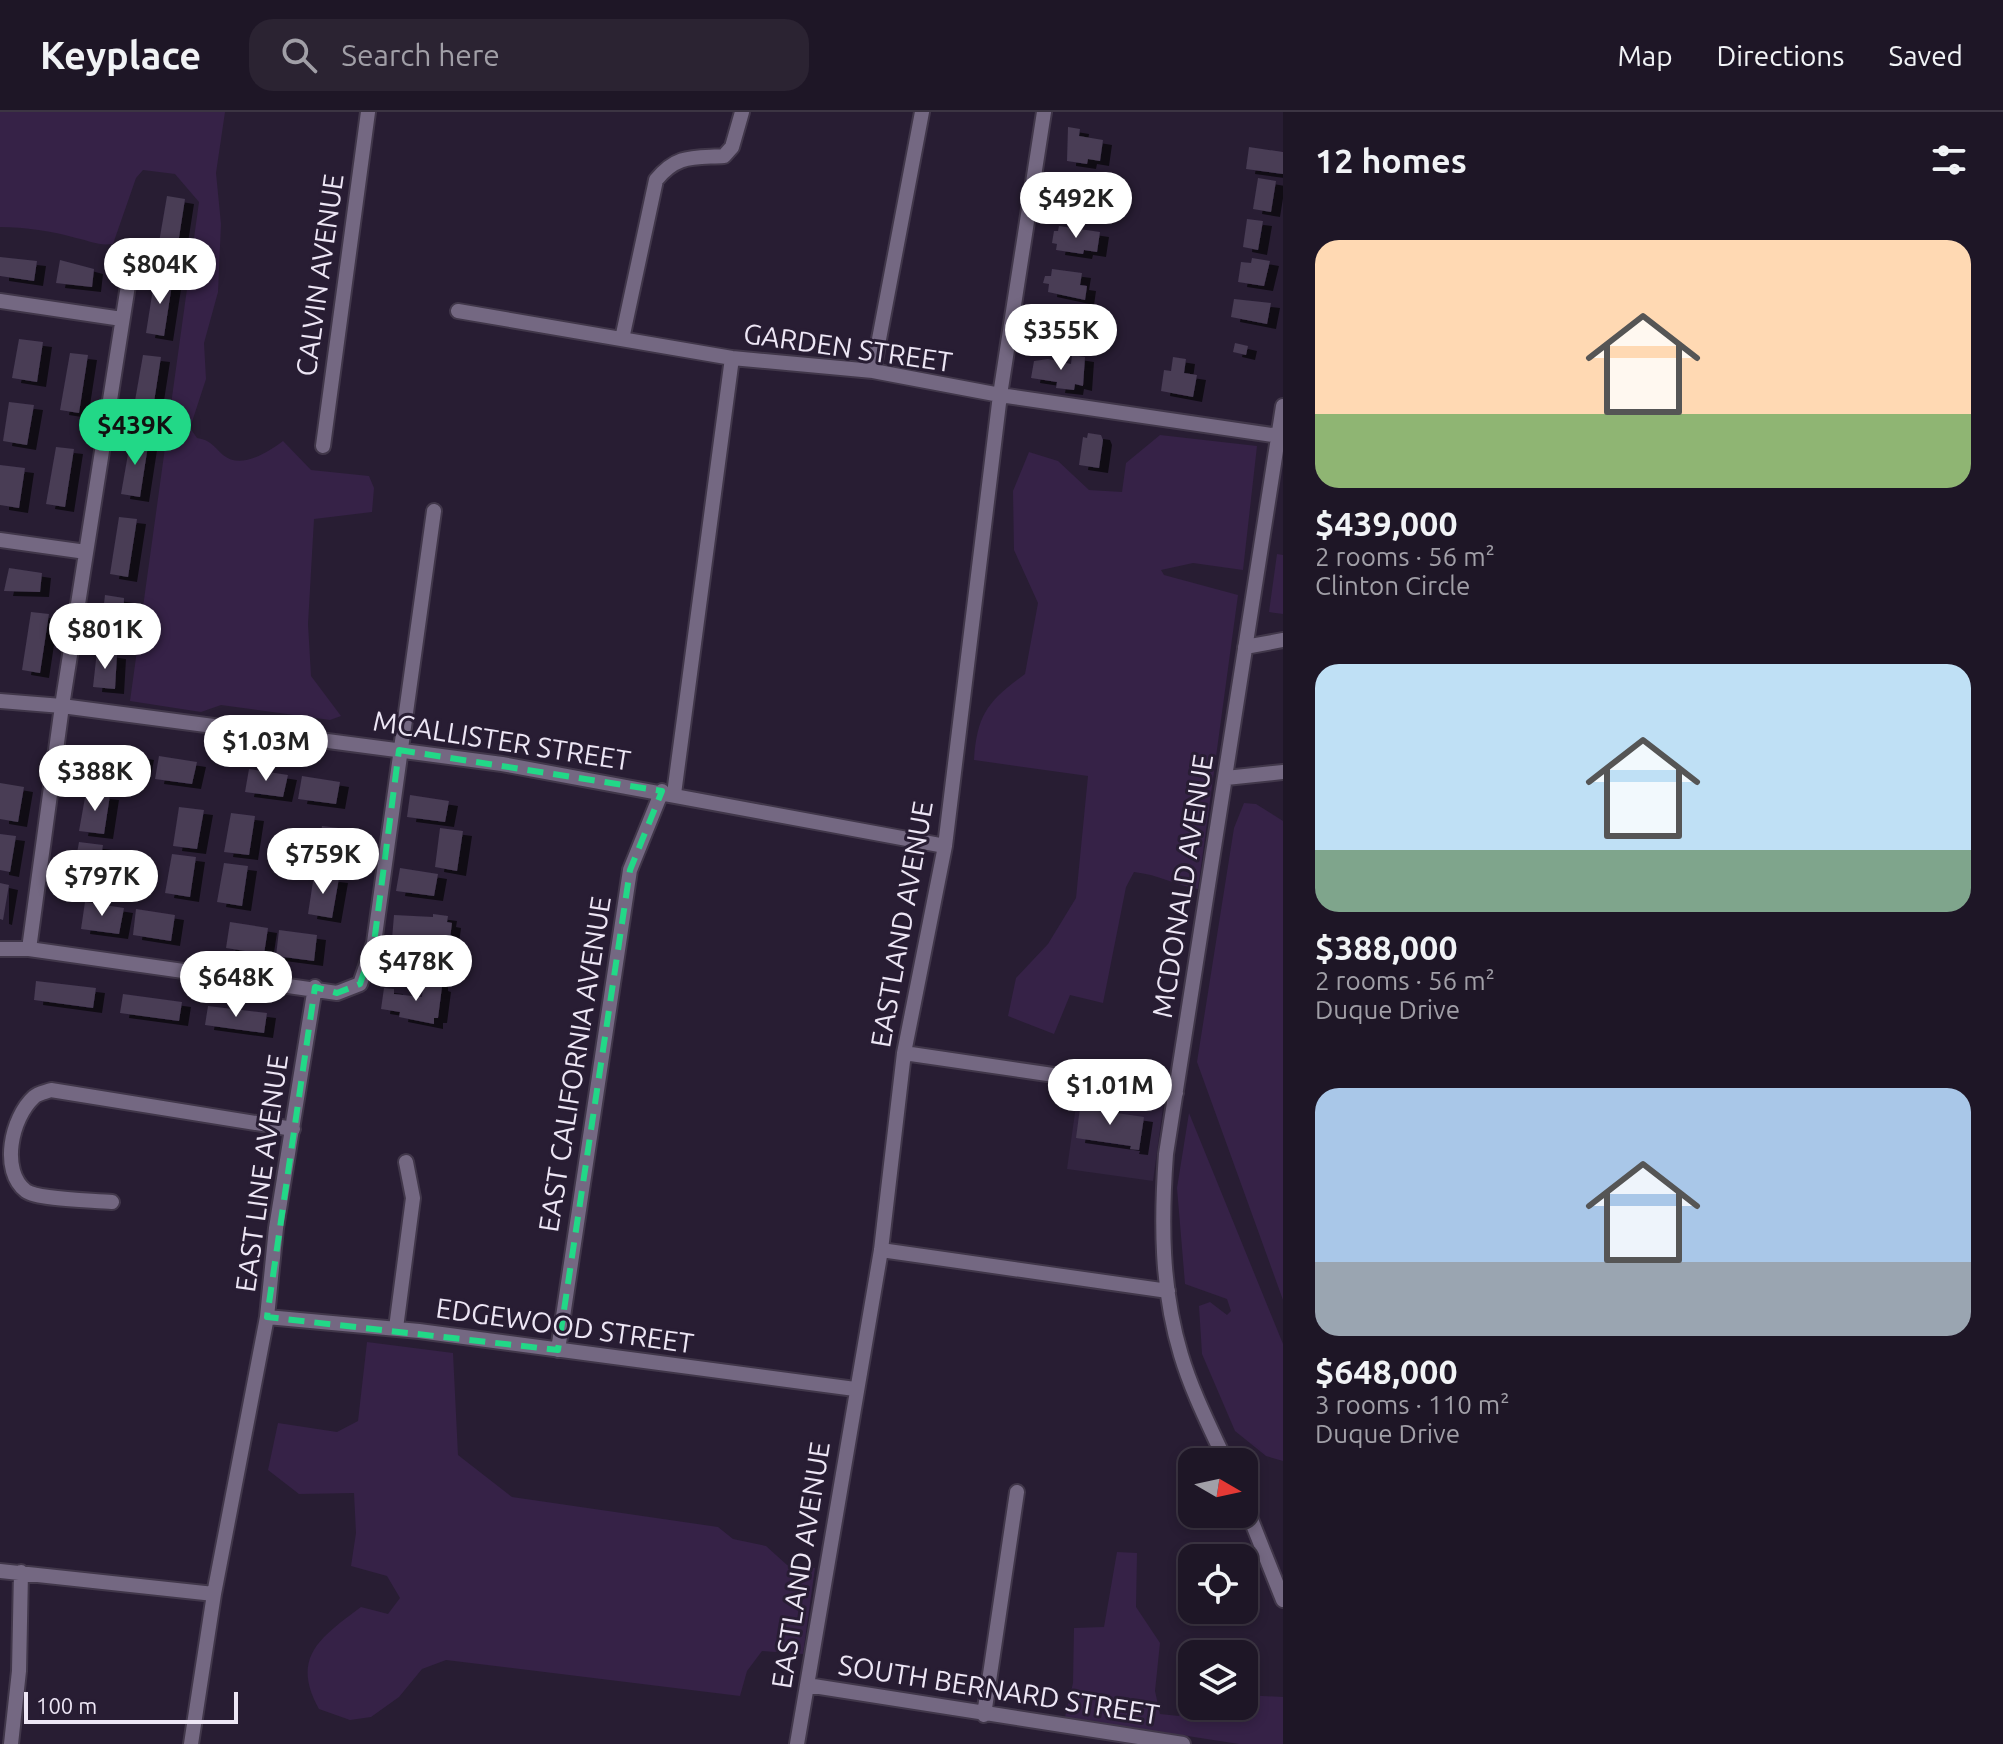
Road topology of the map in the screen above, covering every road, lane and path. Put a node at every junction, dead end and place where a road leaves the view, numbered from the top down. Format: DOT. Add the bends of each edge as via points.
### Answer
graph roads {
  1 [pos="368,112"];
  2 [pos="742,112"];
  3 [pos="922,112"];
  4 [pos="1044,112"];
  5 [pos="134,247"];
  6 [pos="0,301"];
  7 [pos="458,311"];
  8 [pos="122,319"];
  9 [pos="622,339"];
  10 [pos="732,358"];
  11 [pos="873,371"];
  12 [pos="1000,395"];
  13 [pos="1283,406"];
  14 [pos="1279,436"];
  15 [pos="323,446"];
  16 [pos="434,511"];
  17 [pos="0,540"];
  18 [pos="86,552"];
  19 [pos="1283,640"];
  20 [pos="1245,647"];
  21 [pos="0,701"];
  22 [pos="62,706"];
  23 [pos="399,750"];
  24 [pos="1283,772"];
  25 [pos="1226,778"];
  26 [pos="668,793"];
  27 [pos="945,846"];
  28 [pos="0,949"];
  29 [pos="29,949"];
  30 [pos="315,987"];
  31 [pos="904,1053"];
  32 [pos="1176,1093"];
  33 [pos="293,1129"];
  34 [pos="406,1162"];
  35 [pos="112,1202"];
  36 [pos="881,1250"];
  37 [pos="1168,1291"];
  38 [pos="267,1317"];
  39 [pos="396,1328"];
  40 [pos="558,1350"];
  41 [pos="855,1389"];
  42 [pos="1220,1448"];
  43 [pos="1017,1492"];
  44 [pos="1254,1528"];
  45 [pos="0,1571"];
  46 [pos="21,1572"];
  47 [pos="214,1594"];
  48 [pos="1283,1600"];
  49 [pos="807,1685"];
  50 [pos="984,1715"];
  51 [pos="11,1744"];
  52 [pos="191,1744"];
  53 [pos="797,1744"];
  54 [pos="1183,1744"];
  1 -- 15 [label="street, CALVIN AVENUE"];
  2 -- 9 [label="street" via="724,156 669,164 656,180"];
  3 -- 11 [label="street"];
  4 -- 12 [label="street, EASTLAND AVENUE"];
  5 -- 8 [label="street"];
  6 -- 8 [label="street"];
  7 -- 9 [label="street, GARDEN STREET"];
  8 -- 18 [label="street"];
  9 -- 10 [label="street, GARDEN STREET"];
  10 -- 11 [label="street, GARDEN STREET"];
  10 -- 26 [label="street, EAST CALIFORNIA AVENUE"];
  11 -- 12 [label="street, GARDEN STREET"];
  12 -- 14 [label="street, GARDEN STREET"];
  12 -- 27 [label="street, EASTLAND AVENUE"];
  13 -- 14 [label="street, MCDONALD AVENUE"];
  14 -- 20 [label="street, MCDONALD AVENUE"];
  16 -- 23 [label="street"];
  17 -- 18 [label="street"];
  18 -- 22 [label="street"];
  19 -- 20 [label="street"];
  20 -- 25 [label="street, MCDONALD AVENUE"];
  21 -- 22 [label="street, MCALLISTER STREET"];
  22 -- 23 [label="street, MCALLISTER STREET"];
  22 -- 29 [label="street"];
  23 -- 26 [label="street, MCALLISTER STREET"];
  23 -- 30 [label="street" via="374,943 360,984 337,993"];
  24 -- 25 [label="street"];
  25 -- 32 [label="street, MCDONALD AVENUE"];
  26 -- 27 [label="street, MCALLISTER STREET"];
  26 -- 40 [label="street, EAST CALIFORNIA AVENUE" via="630,870"];
  27 -- 31 [label="street, EASTLAND AVENUE"];
  28 -- 29 [label="street"];
  29 -- 30 [label="street"];
  30 -- 33 [label="street, EAST LINE AVENUE"];
  31 -- 32 [label="street"];
  31 -- 36 [label="street, EASTLAND AVENUE"];
  32 -- 37 [label="street, MCDONALD AVENUE" via="1161,1213"];
  33 -- 35 [label="street" via="51,1090 35,1096 18,1121 8,1162 16,1182 29,1194"];
  33 -- 38 [label="street, EAST LINE AVENUE"];
  34 -- 39 [label="street" via="413,1198"];
  36 -- 37 [label="street"];
  36 -- 41 [label="street, EASTLAND AVENUE"];
  37 -- 42 [label="street, MCDONALD AVENUE" via="1181,1355"];
  38 -- 39 [label="street, EDGEWOOD STREET"];
  38 -- 47 [label="street, EAST LINE AVENUE"];
  39 -- 40 [label="street, EDGEWOOD STREET"];
  40 -- 41 [label="street, EDGEWOOD STREET"];
  41 -- 49 [label="street, EASTLAND AVENUE"];
  43 -- 50 [label="street"];
  44 -- 48 [label="street"];
  45 -- 46 [label="street"];
  46 -- 47 [label="street"];
  46 -- 51 [label="street"];
  47 -- 52 [label="street, EAST LINE AVENUE"];
  49 -- 50 [label="street, SOUTH BERNARD STREET"];
  49 -- 53 [label="street, EASTLAND AVENUE"];
  50 -- 54 [label="street, SOUTH BERNARD STREET"];
}
